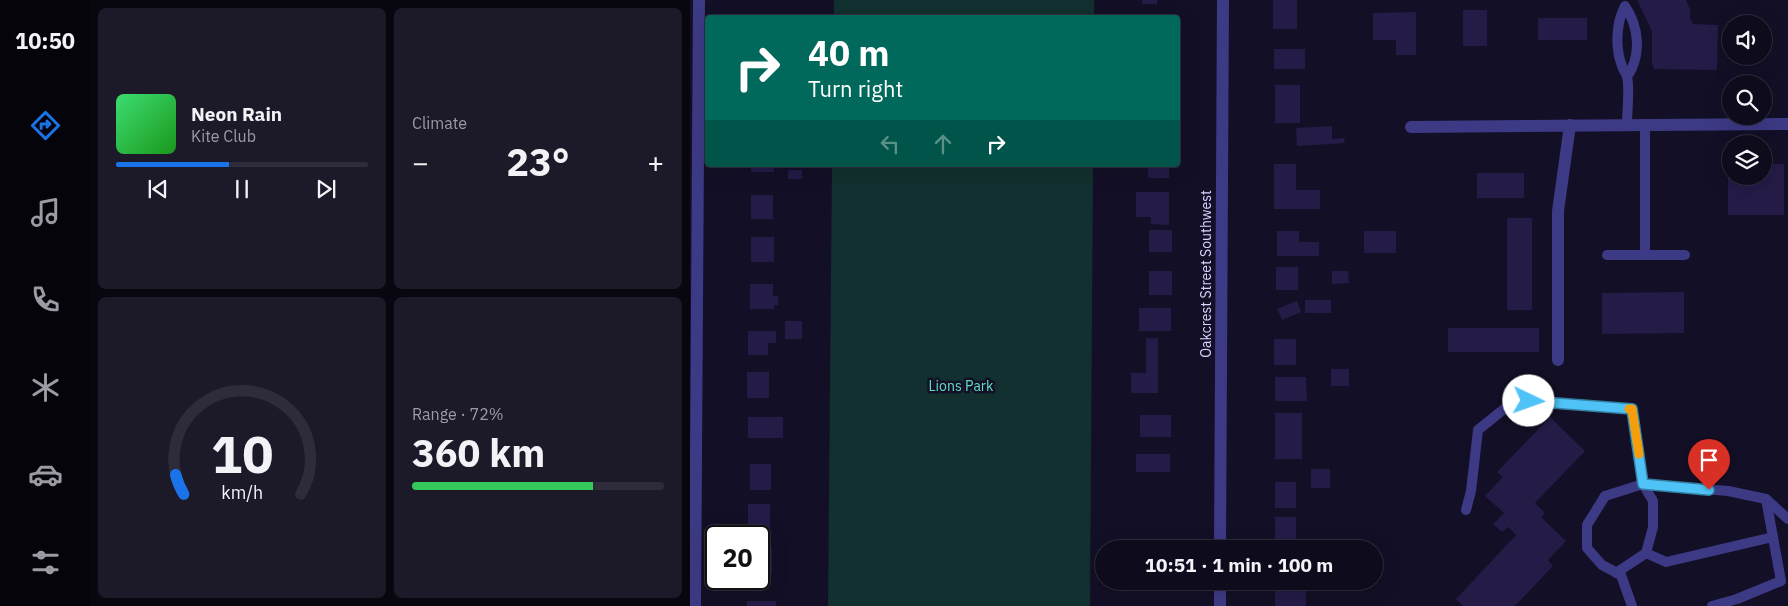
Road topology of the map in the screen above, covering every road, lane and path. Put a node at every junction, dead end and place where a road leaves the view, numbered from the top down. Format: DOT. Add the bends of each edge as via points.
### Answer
graph roads {
  1 [pos="699,0"];
  2 [pos="1222,0"];
  3 [pos="1624,3"];
  4 [pos="1627,77"];
  5 [pos="1627,124"];
  6 [pos="1644,124"];
  7 [pos="1788,124"];
  8 [pos="1570,125"];
  9 [pos="1411,126"];
  10 [pos="1607,254"];
  11 [pos="1645,255"];
  12 [pos="1685,255"];
  13 [pos="1558,360"];
  14 [pos="1643,484"];
  15 [pos="1766,499"];
  16 [pos="1466,510"];
  17 [pos="1788,518"];
  18 [pos="1773,538"];
  19 [pos="1220,540"];
  20 [pos="1646,553"];
  21 [pos="1616,573"];
  22 [pos="1220,590"];
  23 [pos="695,606"];
  24 [pos="1220,606"];
  25 [pos="1632,606"];
  26 [pos="1712,606"];
  1 -- 23 [label="street"];
  2 -- 19 [label="street, Oakcrest Street Southwest"];
  3 -- 4 [label="lane" via="1618,29 1618,51"];
  3 -- 4 [label="lane" via="1636,28 1637,48 1634,67"];
  4 -- 5 [label="lane"];
  5 -- 6 [label="street"];
  5 -- 8 [label="street"];
  6 -- 7 [label="street"];
  6 -- 11 [label="lane"];
  8 -- 9 [label="street"];
  8 -- 13 [label="street" via="1558,211"];
  10 -- 11 [label="lane"];
  11 -- 12 [label="lane"];
  14 -- 15 [label="lane"];
  14 -- 16 [label="lane" via="1632,409 1529,401 1504,409 1478,430"];
  14 -- 20 [label="lane" via="1654,501 1653,527"];
  14 -- 21 [label="lane" via="1606,496 1586,526 1587,548 1602,565"];
  15 -- 17 [label="lane"];
  15 -- 18 [label="lane"];
  18 -- 20 [label="lane" via="1666,562"];
  18 -- 26 [label="lane" via="1781,581"];
  20 -- 21 [label="lane"];
  21 -- 25 [label="lane" via="1621,575"];
  22 -- 24 [label="street"];
}
